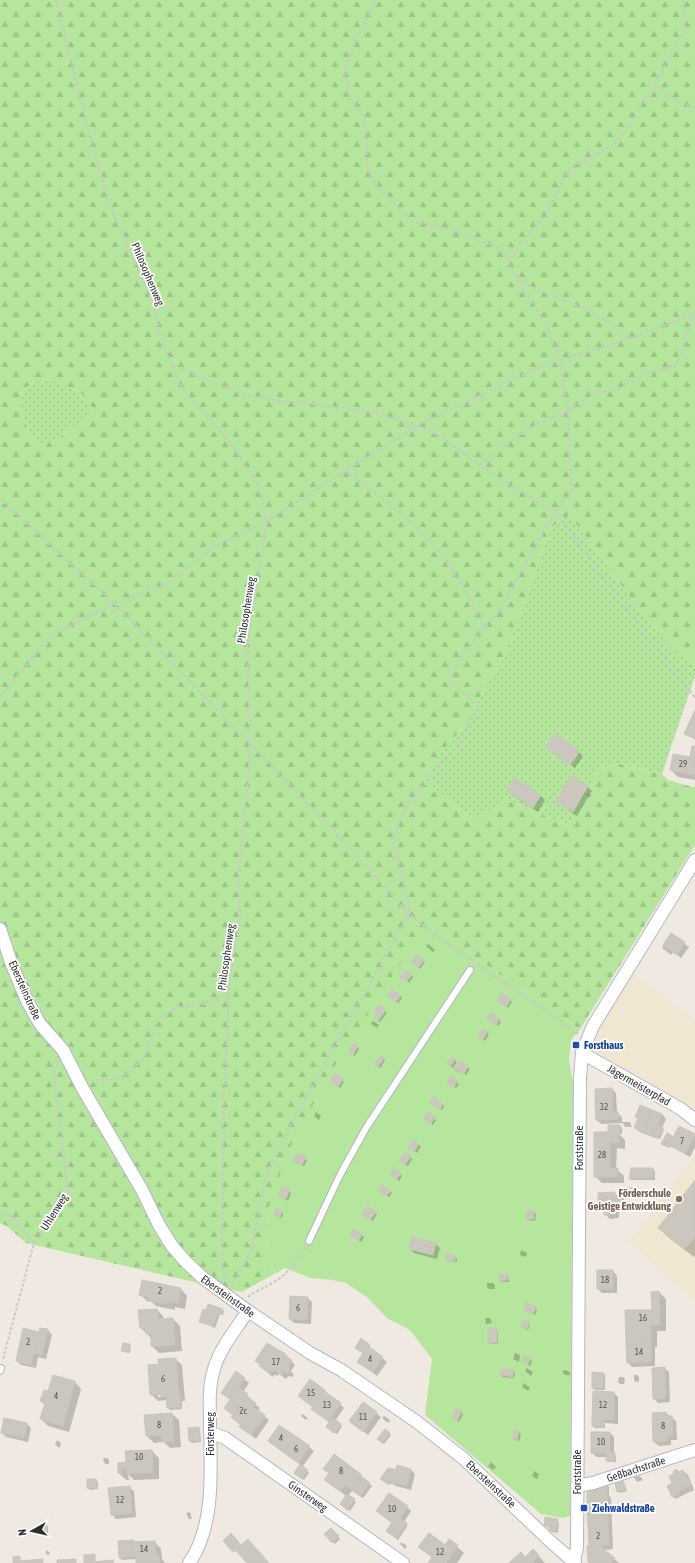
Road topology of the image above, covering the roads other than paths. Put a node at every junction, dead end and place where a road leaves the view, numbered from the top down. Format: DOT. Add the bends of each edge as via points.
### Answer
graph roads {
  1 [pos="695,860"];
  2 [pos="0,929"];
  3 [pos="470,970"];
  4 [pos="582,1053"];
  5 [pos="695,1120"];
  6 [pos="309,1241"];
  7 [pos="244,1308"];
  8 [pos="211,1433"];
  9 [pos="695,1450"];
  10 [pos="577,1486"];
  11 [pos="189,1563"];
  12 [pos="403,1563"];
  13 [pos="574,1563"];
  1 -- 4 [label="street, Forststraße" via="593,1026"];
  2 -- 7 [label="street, Ebersteinstraße" via="12,965 40,1024 62,1050 172,1246 202,1277"];
  3 -- 6 [label="lane" via="366,1128 340,1175"];
  4 -- 5 [label="street, Jägermeisterpfad"];
  4 -- 10 [label="street, Forststraße"];
  7 -- 8 [label="street, Försterweg" via="214,1368 210,1388"];
  7 -- 13 [label="street, Ebersteinstraße" via="310,1353 341,1370 423,1427 464,1459"];
  8 -- 11 [label="street, Försterweg" via="209,1508 200,1543"];
  8 -- 12 [label="street, Ginsterweg" via="225,1438"];
  9 -- 10 [label="street, Geßbachstraße"];
  10 -- 13 [label="street, Forststraße" via="578,1547"];
}
